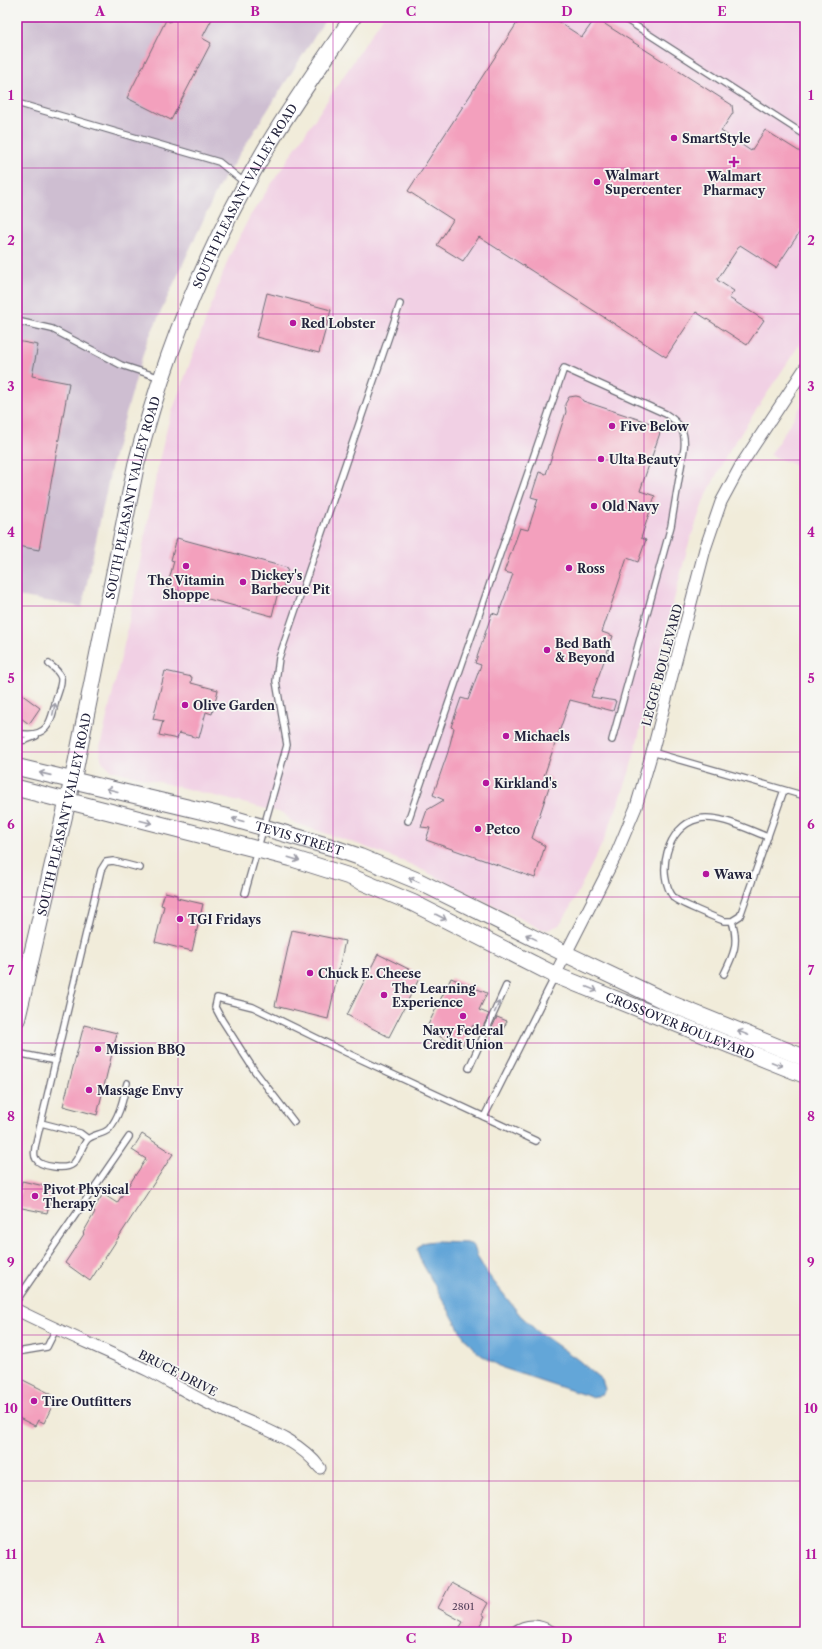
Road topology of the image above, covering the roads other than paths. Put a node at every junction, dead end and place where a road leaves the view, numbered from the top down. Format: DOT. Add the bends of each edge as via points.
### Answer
graph roads {
  1 [pos="353,17"];
  2 [pos="622,17"];
  3 [pos="17,103"];
  4 [pos="805,135"];
  5 [pos="246,183"];
  6 [pos="400,304"];
  7 [pos="17,321"];
  8 [pos="805,368"];
  9 [pos="161,378"];
  10 [pos="49,664"];
  11 [pos="42,731"];
  12 [pos="17,733"];
  13 [pos="612,740"];
  14 [pos="17,741"];
  15 [pos="652,752"];
  16 [pos="17,767"];
  17 [pos="73,780"];
  18 [pos="17,788"];
  19 [pos="784,790"];
  20 [pos="805,796"];
  21 [pos="68,802"];
  22 [pos="408,821"];
  23 [pos="263,827"];
  24 [pos="768,837"];
  25 [pos="256,850"];
  26 [pos="140,868"];
  27 [pos="245,893"];
  28 [pos="732,921"];
  29 [pos="566,954"];
  30 [pos="724,974"];
  31 [pos="556,975"];
  32 [pos="506,986"];
  33 [pos="17,1019"];
  34 [pos="17,1053"];
  35 [pos="805,1058"];
  36 [pos="56,1061"];
  37 [pos="469,1068"];
  38 [pos="805,1076"];
  39 [pos="127,1083"];
  40 [pos="484,1117"];
  41 [pos="294,1122"];
  42 [pos="41,1123"];
  43 [pos="129,1137"];
  44 [pos="88,1139"];
  45 [pos="536,1141"];
  46 [pos="17,1300"];
  47 [pos="17,1310"];
  48 [pos="56,1329"];
  49 [pos="17,1352"];
  50 [pos="320,1468"];
  51 [pos="515,1632"];
  52 [pos="552,1632"];
  1 -- 5 [label="main road, SOUTH PLEASANT VALLEY ROAD" via="280,125"];
  2 -- 4 [label="lane"];
  3 -- 5 [label="lane" via="219,162"];
  5 -- 9 [label="main road, SOUTH PLEASANT VALLEY ROAD" via="198,281"];
  6 -- 23 [label="lane" via="279,658 276,681 286,745"];
  7 -- 9 [label="lane" via="52,329 121,365"];
  8 -- 15 [label="street, LEGGE BOULEVARD" via="741,465 714,521"];
  9 -- 17 [label="main road, SOUTH PLEASANT VALLEY ROAD" via="136,465"];
  11 -- 10 [label="lane, one-way" via="52,720 61,678 57,670"];
  11 -- 12 [label="lane" via="31,735"];
  11 -- 14 [label="lane" via="34,738"];
  13 -- 22 [label="lane" via="671,526 685,436 679,424 666,414 564,368"];
  15 -- 19 [label="lane"];
  15 -- 29 [label="street, LEGGE BOULEVARD" via="627,830"];
  17 -- 16 [label="main road, TEVIS STREET, one-way"];
  17 -- 21 [label="main road, SOUTH PLEASANT VALLEY ROAD"];
  23 -- 17 [label="main road, TEVIS STREET, one-way"];
  18 -- 21 [label="main road, TEVIS STREET"];
  19 -- 20 [label="lane"];
  19 -- 24 [label="lane"];
  21 -- 25 [label="main road, TEVIS STREET, one-way"];
  21 -- 33 [label="main road, SOUTH PLEASANT VALLEY ROAD"];
  23 -- 25 [label="lane"];
  29 -- 23 [label="main road, TEVIS STREET, one-way" via="390,869 331,847"];
  24 -- 28 [label="lane" via="740,916"];
  24 -- 28 [label="lane" via="714,818 698,818 686,824 676,834 667,852 664,869 666,883 674,899 724,921"];
  25 -- 27 [label="lane"];
  25 -- 31 [label="main road, TEVIS STREET, one-way" via="298,860 384,890"];
  26 -- 36 [label="lane" via="113,861 107,861 103,866"];
  28 -- 30 [label="lane" via="736,934 735,948"];
  29 -- 31 [label="street, LEGGE BOULEVARD"];
  35 -- 29 [label="main road, CROSSOVER BOULEVARD, one-way" via="669,1003"];
  31 -- 38 [label="main road, CROSSOVER BOULEVARD, one-way"];
  31 -- 40 [label="lane"];
  37 -- 32 [label="lane, one-way"];
  34 -- 36 [label="lane"];
  36 -- 42 [label="lane"];
  39 -- 44 [label="lane" via="114,1121 104,1133"];
  40 -- 41 [label="lane" via="254,1007 217,998 215,1007 222,1020 254,1070"];
  40 -- 45 [label="lane"];
  42 -- 44 [label="lane" via="74,1131"];
  42 -- 44 [label="lane" via="34,1153 38,1162 42,1164 59,1167 72,1164"];
  43 -- 46 [label="lane"];
  47 -- 48 [label="street, BRUCE DRIVE"];
  48 -- 49 [label="lane" via="47,1348"];
  48 -- 50 [label="street, BRUCE DRIVE" via="149,1371 221,1410 302,1448"];
  51 -- 52 [label="street" via="537,1625"];
}
